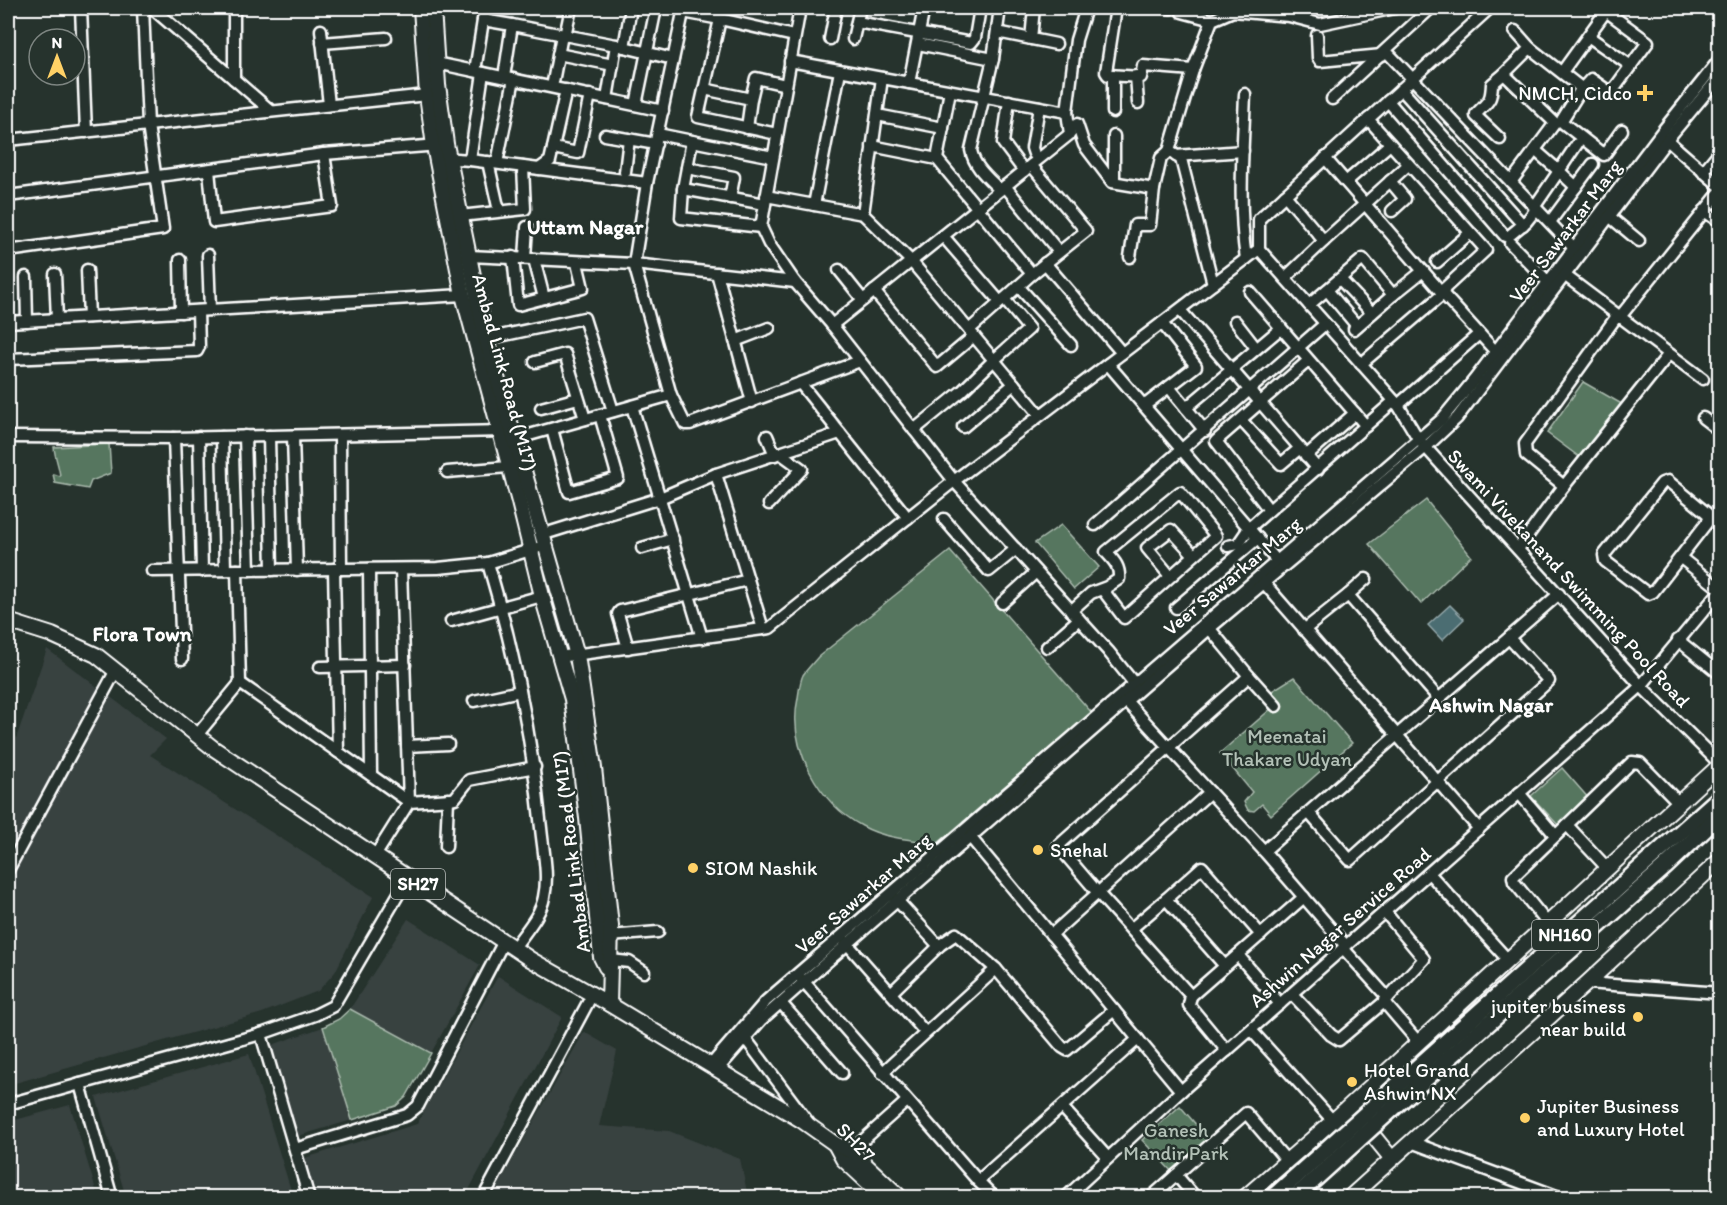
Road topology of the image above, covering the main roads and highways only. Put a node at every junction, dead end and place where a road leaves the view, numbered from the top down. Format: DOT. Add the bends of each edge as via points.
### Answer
graph roads {
  1 [pos="421,8"];
  2 [pos="433,8"];
  3 [pos="441,151"];
  4 [pos="466,289"];
  5 [pos="509,434"];
  6 [pos="539,544"];
  7 [pos="8,621"];
  8 [pos="1719,765"];
  9 [pos="1719,797"];
  10 [pos="1719,815"];
  11 [pos="1719,860"];
  12 [pos="610,967"];
  13 [pos="609,1004"];
  14 [pos="1349,1106"];
  15 [pos="835,1144"];
  16 [pos="1392,1159"];
  17 [pos="885,1197"];
  18 [pos="901,1197"];
  19 [pos="1244,1197"];
  20 [pos="1272,1197"];
  21 [pos="1294,1197"];
  22 [pos="1349,1197"];
  1 -- 3 [label="main road, Ambad Link Road (M17)" via="428,95"];
  2 -- 3 [label="main road, Ambad Link Road (M17)"];
  3 -- 4 [label="main road, Ambad Link Road (M17)"];
  3 -- 4 [label="main road, Ambad Link Road (M17)" via="469,256"];
  4 -- 5 [label="main road, Ambad Link Road (M17)"];
  4 -- 5 [label="main road, Ambad Link Road (M17)" via="486,339"];
  5 -- 6 [label="main road, Ambad Link Road (M17)"];
  5 -- 6 [label="main road, Ambad Link Road (M17)" via="508,467"];
  6 -- 12 [label="main road, Ambad Link Road (M17)" via="577,655 594,768"];
  6 -- 12 [label="main road, Ambad Link Road (M17)" via="542,596 572,699 601,957"];
  7 -- 13 [label="main road, SH27 / SH27" via="96,655 213,747 509,945"];
  8 -- 14 [label="main road"];
  9 -- 20 [label="highway, NH160, bridge"];
  10 -- 21 [label="highway, NH160, bridge"];
  11 -- 16 [label="main road"];
  12 -- 13 [label="main road"];
  13 -- 15 [label="main road, SH27 / SH27"];
  14 -- 16 [label="main road"];
  14 -- 19 [label="main road"];
  15 -- 17 [label="main road, SH27 / SH27" via="843,1158"];
  15 -- 18 [label="main road" via="851,1151"];
  16 -- 22 [label="main road"];
}
